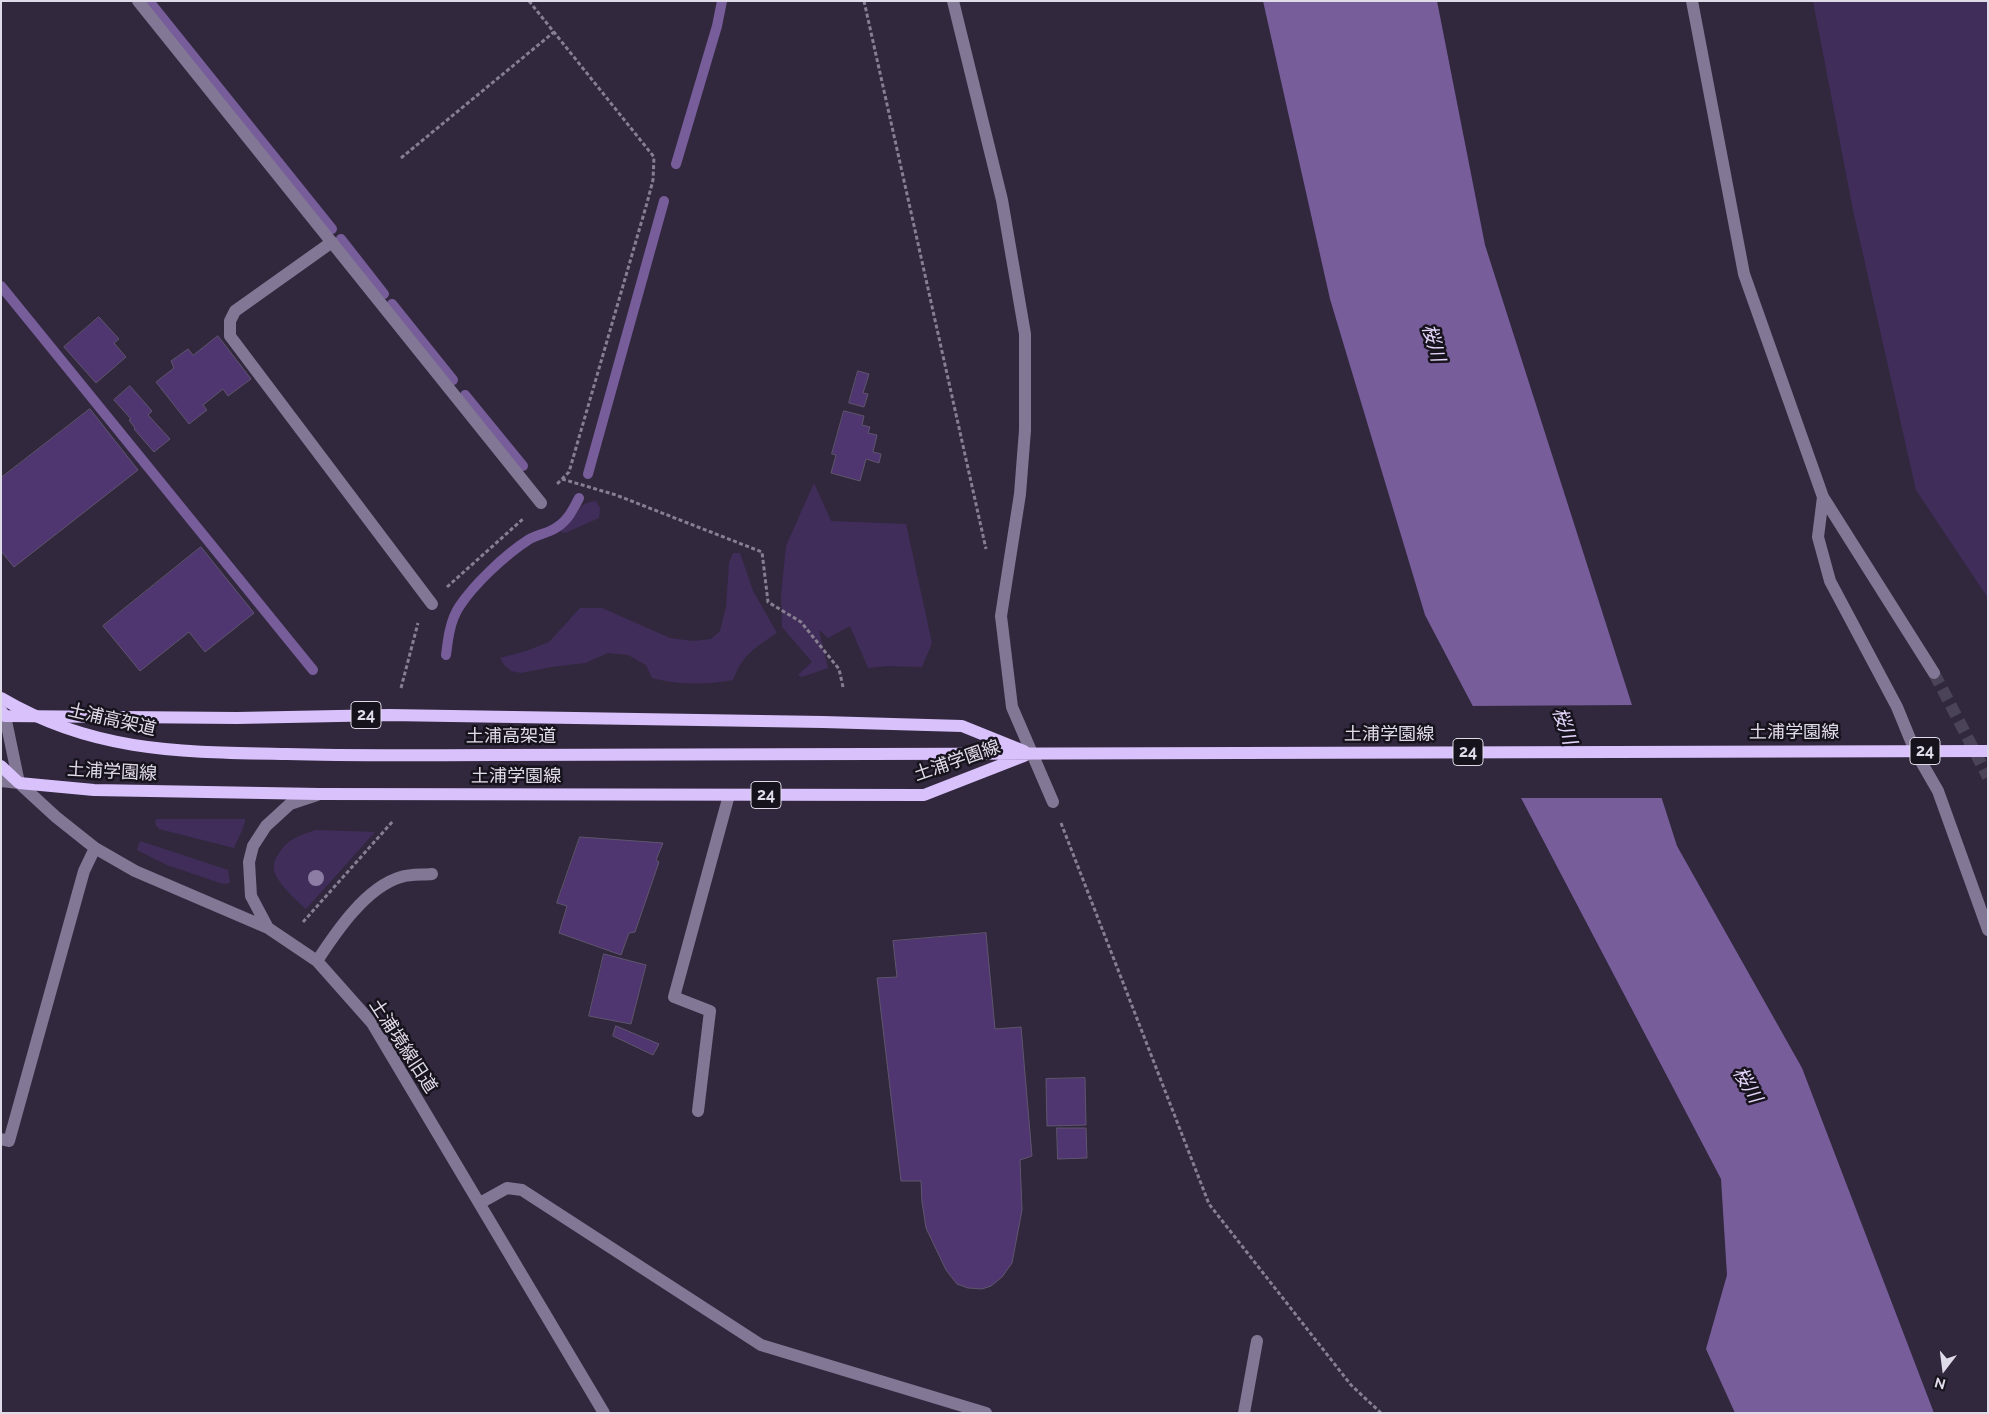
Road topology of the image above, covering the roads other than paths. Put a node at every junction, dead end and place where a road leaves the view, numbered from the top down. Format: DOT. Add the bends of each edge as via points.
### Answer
graph roads {
  1 [pos="138,1"];
  2 [pos="952,1"];
  3 [pos="1692,1"];
  4 [pos="332,242"];
  5 [pos="1822,497"];
  6 [pos="541,503"];
  7 [pos="432,604"];
  8 [pos="1934,673"];
  9 [pos="1,698"];
  10 [pos="3,714"];
  11 [pos="1915,751"];
  12 [pos="1988,751"];
  13 [pos="1031,754"];
  14 [pos="1,766"];
  15 [pos="1,781"];
  16 [pos="19,783"];
  17 [pos="319,794"];
  18 [pos="728,795"];
  19 [pos="1053,802"];
  20 [pos="95,848"];
  21 [pos="432,874"];
  22 [pos="268,928"];
  23 [pos="1988,930"];
  24 [pos="317,961"];
  25 [pos="698,1111"];
  26 [pos="1,1139"];
  27 [pos="480,1203"];
  28 [pos="1257,1341"];
  29 [pos="604,1413"];
  30 [pos="986,1413"];
  31 [pos="1244,1413"];
  1 -- 4 [label="street"];
  2 -- 13 [label="street" via="1002,200 1025,334 1025,430 1020,494 1001,616 1012,707"];
  3 -- 5 [label="street" via="1744,274"];
  4 -- 6 [label="street"];
  4 -- 7 [label="street" via="236,311 230,321 230,336"];
  5 -- 8 [label="street"];
  5 -- 11 [label="street" via="1818,537 1830,581 1897,706"];
  9 -- 13 [label="main road, 土浦高架道 / 24, bridge" via="60,727 101,740 143,748 211,753 371,756"];
  10 -- 13 [label="main road, 土浦学園線 / 24" via="237,718 389,715 962,726"];
  10 -- 16 [label="street"];
  11 -- 12 [label="main road, 土浦学園線 / 24"];
  11 -- 13 [label="main road, 土浦学園線 / 24"];
  11 -- 23 [label="street" via="1938,791"];
  13 -- 18 [label="main road, 土浦学園線 / 24" via="924,795"];
  13 -- 19 [label="street"];
  14 -- 16 [label="main road"];
  15 -- 16 [label="street"];
  16 -- 17 [label="main road, 土浦学園線 / 24" via="103,790"];
  16 -- 20 [label="street, 土浦境線旧道"];
  17 -- 18 [label="main road, 土浦学園線 / 24"];
  17 -- 22 [label="street" via="290,804 266,826 253,846 248,862 251,896"];
  18 -- 25 [label="street" via="674,997 710,1011"];
  20 -- 22 [label="street, 土浦境線旧道" via="135,871"];
  20 -- 26 [label="street" via="81,880 9,1141"];
  21 -- 24 [label="street" via="400,877 382,887 364,901 340,928"];
  22 -- 24 [label="street, 土浦境線旧道"];
  24 -- 27 [label="street, 土浦境線旧道" via="372,1023"];
  27 -- 29 [label="street, 土浦境線旧道"];
  27 -- 30 [label="street" via="507,1188 522,1190 761,1345"];
  28 -- 31 [label="street"];
}
